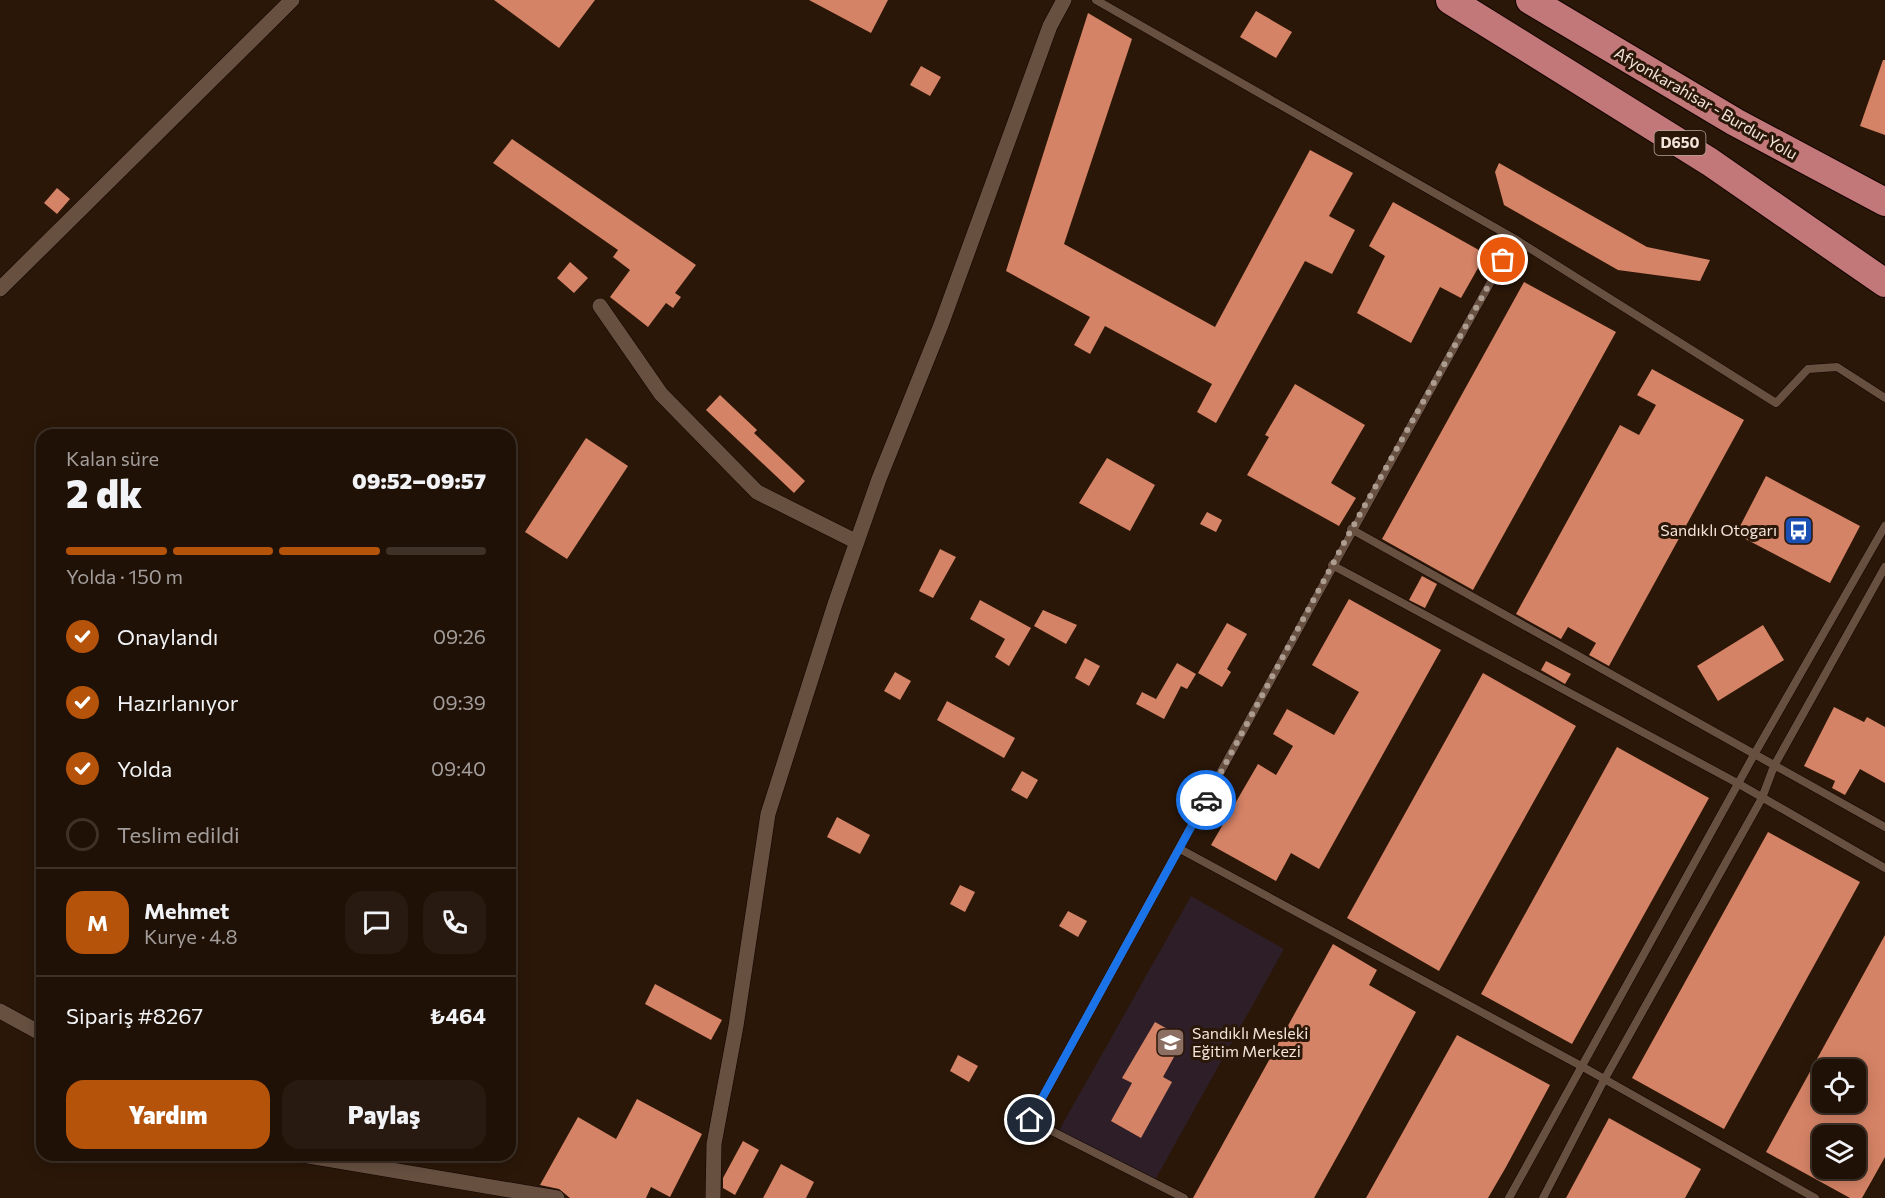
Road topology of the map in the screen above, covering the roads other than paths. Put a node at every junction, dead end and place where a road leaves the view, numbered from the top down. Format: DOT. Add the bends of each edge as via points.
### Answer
graph roads {
  1 [pos="292,0"];
  2 [pos="1064,0"];
  3 [pos="1096,0"];
  4 [pos="1450,0"];
  5 [pos="1530,0"];
  6 [pos="1885,202"];
  7 [pos="1515,239"];
  8 [pos="1885,283"];
  9 [pos="0,289"];
  10 [pos="600,306"];
  11 [pos="1885,398"];
  12 [pos="1885,526"];
  13 [pos="1351,530"];
  14 [pos="857,542"];
  15 [pos="1332,565"];
  16 [pos="1885,567"];
  17 [pos="1755,753"];
  18 [pos="1773,766"];
  19 [pos="1738,784"];
  20 [pos="1762,798"];
  21 [pos="1885,827"];
  22 [pos="1180,849"];
  23 [pos="1885,867"];
  24 [pos="0,1011"];
  25 [pos="36,1031"];
  26 [pos="1583,1067"];
  27 [pos="1604,1080"];
  28 [pos="339,1161"];
  29 [pos="558,1198"];
  30 [pos="713,1198"];
  31 [pos="1184,1198"];
  32 [pos="1509,1198"];
  33 [pos="1544,1198"];
  34 [pos="1815,1198"];
  1 -- 9 [label="street"];
  2 -- 14 [label="street" via="1050,26"];
  3 -- 7 [label="lane"];
  4 -- 8 [label="highway, D650" via="1710,162"];
  5 -- 6 [label="highway, Afyonkarahisar - Burdur Yolu / D650" via="1735,122"];
  7 -- 11 [label="lane" via="1776,403 1808,369 1838,367"];
  7 -- 13 [label="lane"];
  10 -- 14 [label="street" via="661,394 757,492"];
  12 -- 17 [label="lane"];
  13 -- 15 [label="lane"];
  13 -- 17 [label="lane"];
  14 -- 30 [label="street" via="768,814 714,1144"];
  15 -- 19 [label="lane"];
  15 -- 22 [label="lane"];
  16 -- 18 [label="lane"];
  17 -- 18 [label="lane"];
  17 -- 19 [label="lane"];
  18 -- 20 [label="lane"];
  18 -- 21 [label="lane"];
  19 -- 20 [label="lane"];
  19 -- 26 [label="lane"];
  20 -- 23 [label="lane"];
  20 -- 27 [label="lane"];
  22 -- 26 [label="lane"];
  22 -- 31 [label="lane" via="1030,1120"];
  24 -- 25 [label="street"];
  26 -- 27 [label="lane"];
  26 -- 32 [label="lane"];
  27 -- 33 [label="lane"];
  27 -- 34 [label="lane"];
  28 -- 29 [label="street"];
}
